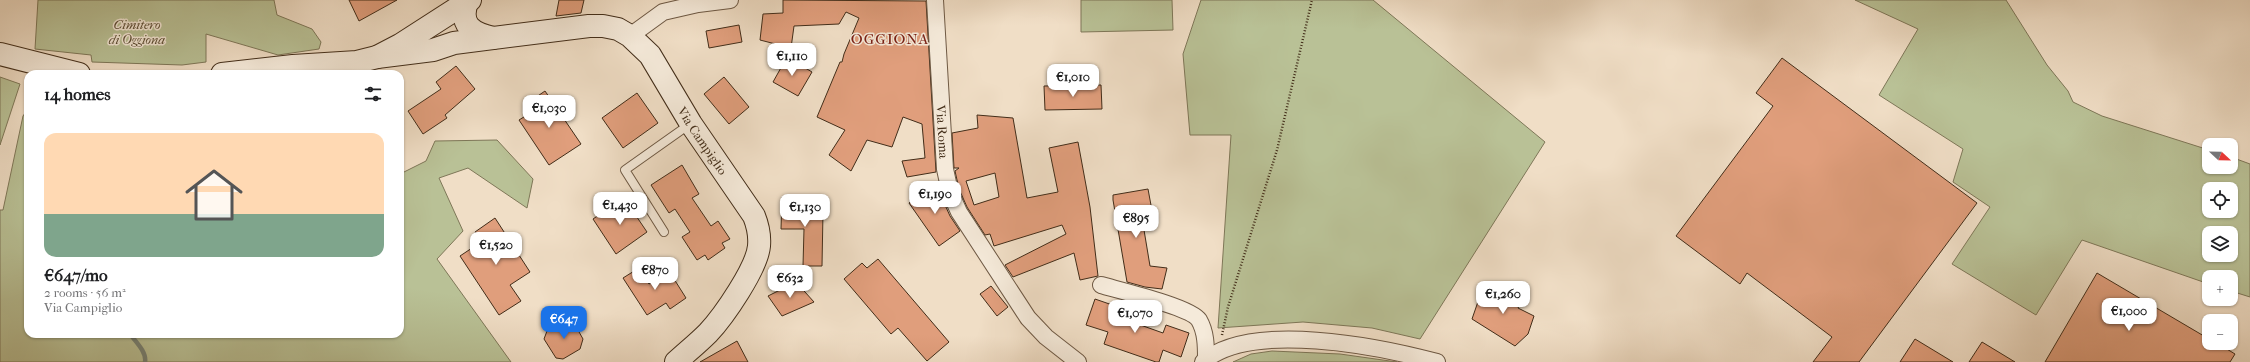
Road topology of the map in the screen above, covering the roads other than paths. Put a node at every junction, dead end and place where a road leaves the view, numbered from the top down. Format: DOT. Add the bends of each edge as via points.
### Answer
graph roads {
  1 [pos="446,0"];
  2 [pos="730,0"];
  3 [pos="934,0"];
  4 [pos="468,1"];
  5 [pos="426,21"];
  6 [pos="630,36"];
  7 [pos="493,38"];
  8 [pos="454,43"];
  9 [pos="0,54"];
  10 [pos="377,57"];
  11 [pos="293,66"];
  12 [pos="63,70"];
  13 [pos="258,70"];
  14 [pos="691,124"];
  15 [pos="664,232"];
  16 [pos="1101,285"];
  17 [pos="1209,358"];
  18 [pos="676,362"];
  19 [pos="1078,362"];
  20 [pos="1437,362"];
  1 -- 5 [label="street"];
  2 -- 6 [label="street" via="663,12"];
  3 -- 19 [label="street, Via Roma" via="945,169 950,192 959,212 1028,318 1046,337"];
  4 -- 5 [label="street"];
  4 -- 7 [label="street, Via Campiglio" via="464,20 473,31"];
  5 -- 8 [label="street" via="435,34"];
  5 -- 10 [label="street"];
  5 -- 11 [label="street" via="371,43"];
  6 -- 7 [label="street, Via Campiglio" via="603,26"];
  6 -- 14 [label="street, Via Campiglio" via="650,55"];
  7 -- 8 [label="street, Via Campiglio"];
  8 -- 10 [label="street, Via Campiglio" via="433,50"];
  9 -- 12 [label="street"];
  10 -- 11 [label="street" via="357,62"];
  11 -- 13 [label="street"];
  14 -- 15 [label="lane" via="625,170"];
  14 -- 18 [label="street, Via Campiglio" via="754,216 759,230 759,246 756,261 749,275 718,320 709,332"];
  16 -- 17 [label="street" via="1180,308 1198,319"];
  17 -- 20 [label="street" via="1232,345 1294,340 1382,349"];
}
